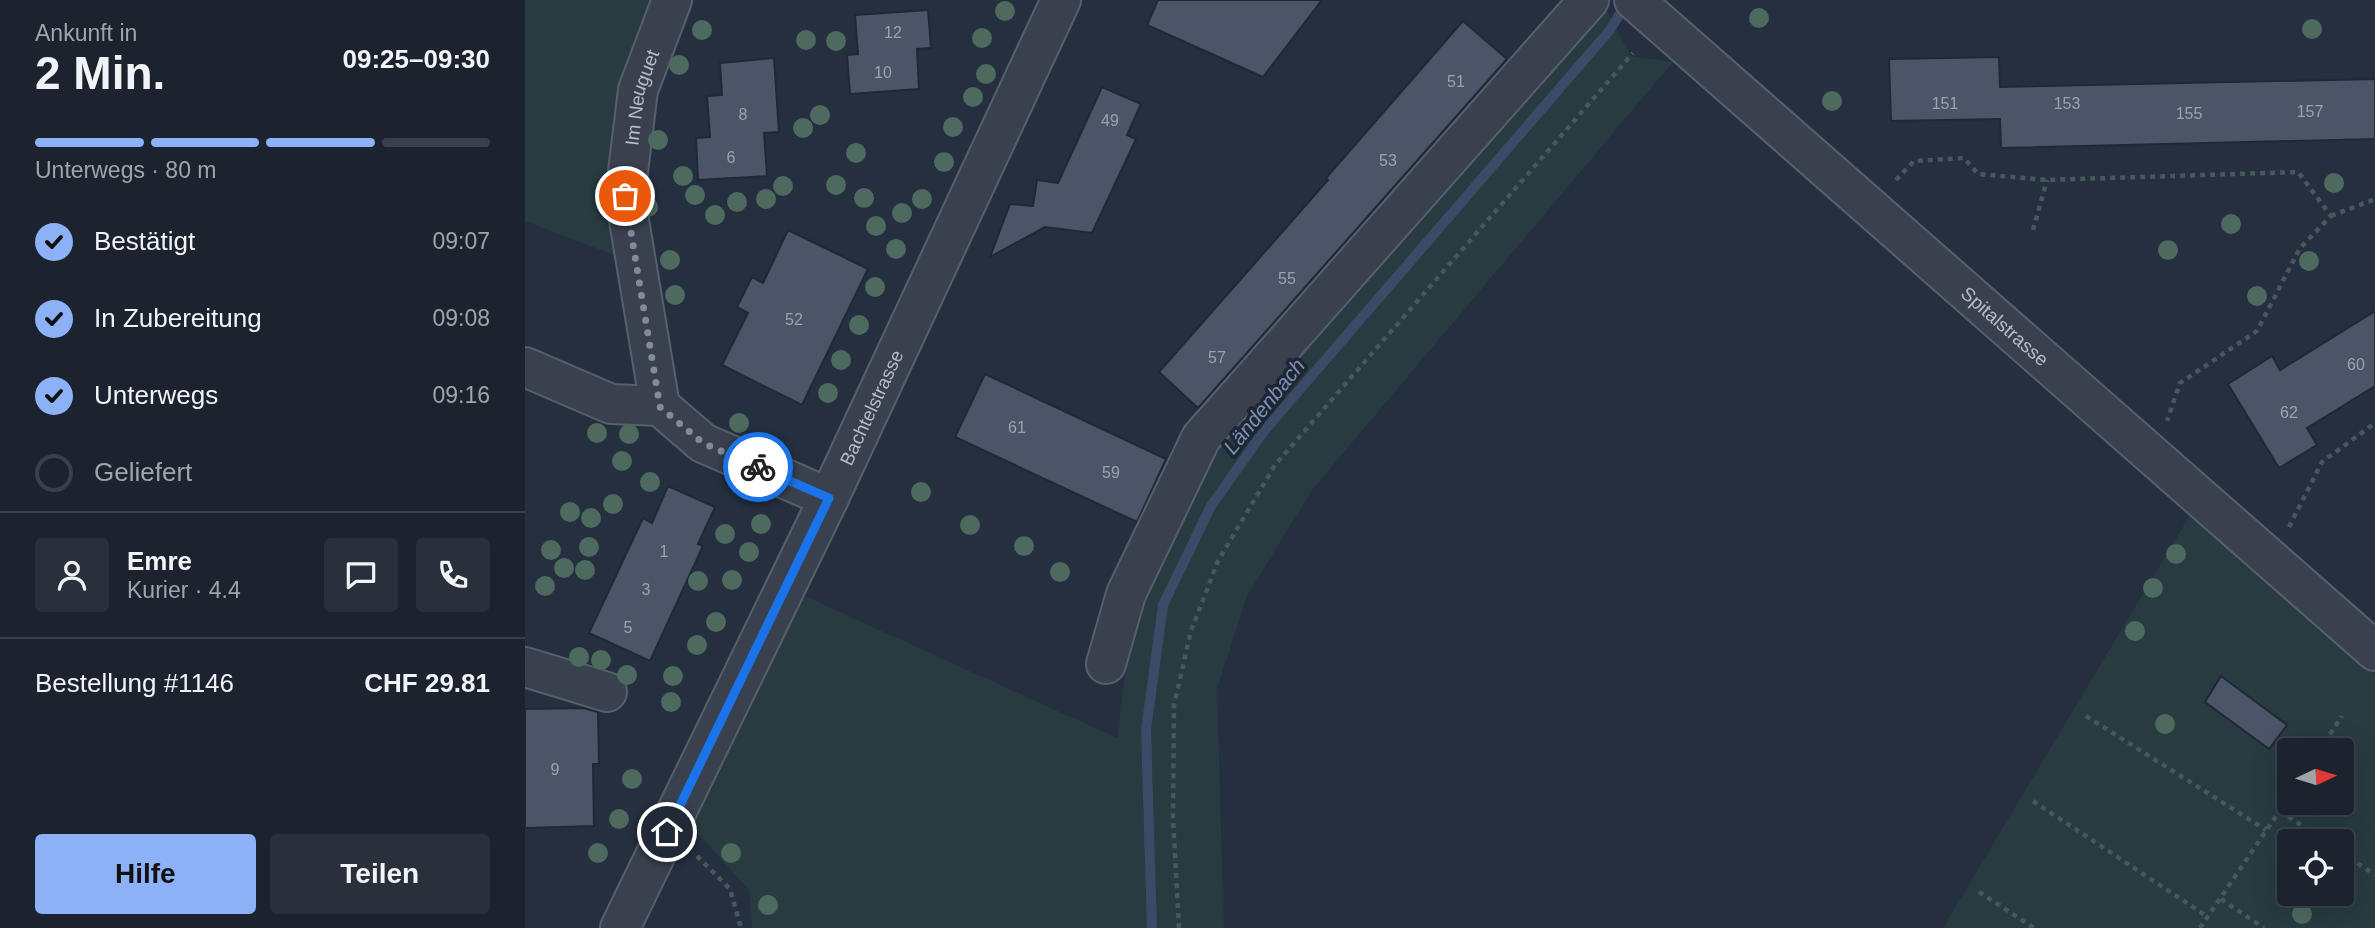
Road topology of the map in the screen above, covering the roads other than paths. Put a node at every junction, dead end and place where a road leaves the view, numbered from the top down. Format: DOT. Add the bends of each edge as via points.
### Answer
graph roads {
  1 [pos="672,0"];
  2 [pos="1061,0"];
  3 [pos="1589,0"];
  4 [pos="1646,11"];
  5 [pos="525,367"];
  6 [pos="660,407"];
  7 [pos="829,498"];
  8 [pos="2375,651"];
  9 [pos="1106,664"];
  10 [pos="525,667"];
  11 [pos="607,692"];
  12 [pos="620,928"];
  1 -- 6 [label="street, Im Neuguet" via="638,90 625,196"];
  2 -- 7 [label="street, Bachtelstrasse"];
  3 -- 9 [label="street" via="1201,438 1126,594"];
  4 -- 8 [label="street, Spitalstrasse"];
  5 -- 6 [label="street" via="611,404"];
  6 -- 7 [label="street" via="703,443"];
  7 -- 12 [label="street, Bachtelstrasse"];
  10 -- 11 [label="street"];
}
